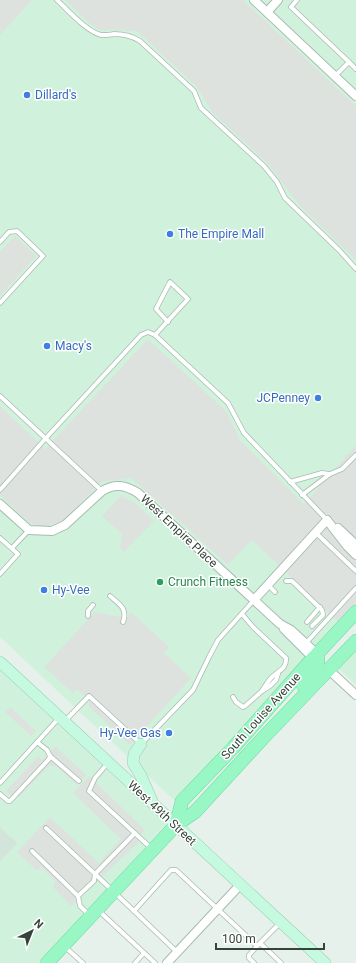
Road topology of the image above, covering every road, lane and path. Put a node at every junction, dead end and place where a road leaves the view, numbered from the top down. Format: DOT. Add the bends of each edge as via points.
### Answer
graph roads {
  1 [pos="58,0"];
  2 [pos="278,0"];
  3 [pos="298,0"];
  4 [pos="259,2"];
  5 [pos="267,12"];
  6 [pos="348,62"];
  7 [pos="356,69"];
  8 [pos="335,76"];
  9 [pos="356,96"];
  10 [pos="0,242"];
  11 [pos="356,269"];
  12 [pos="0,303"];
  13 [pos="168,322"];
  14 [pos="155,335"];
  15 [pos="0,396"];
  16 [pos="46,438"];
  17 [pos="356,455"];
  18 [pos="330,474"];
  19 [pos="290,482"];
  20 [pos="0,490"];
  21 [pos="102,491"];
  22 [pos="302,495"];
  23 [pos="0,504"];
  24 [pos="328,520"];
  25 [pos="29,530"];
  26 [pos="316,533"];
  27 [pos="0,538"];
  28 [pos="356,545"];
  29 [pos="12,548"];
  30 [pos="356,555"];
  31 [pos="356,571"];
  32 [pos="0,574"];
  33 [pos="286,581"];
  34 [pos="268,585"];
  35 [pos="356,588"];
  36 [pos="275,592"];
  37 [pos="110,596"];
  38 [pos="254,600"];
  39 [pos="93,605"];
  40 [pos="320,607"];
  41 [pos="356,612"];
  42 [pos="242,614"];
  43 [pos="88,616"];
  44 [pos="122,622"];
  45 [pos="307,622"];
  46 [pos="280,624"];
  47 [pos="312,626"];
  48 [pos="356,641"];
  49 [pos="306,643"];
  50 [pos="315,656"];
  51 [pos="0,662"];
  52 [pos="329,670"];
  53 [pos="356,695"];
  54 [pos="233,697"];
  55 [pos="62,720"];
  56 [pos="279,721"];
  57 [pos="37,742"];
  58 [pos="141,744"];
  59 [pos="50,756"];
  60 [pos="109,763"];
  61 [pos="79,781"];
  62 [pos="0,783"];
  63 [pos="0,794"];
  64 [pos="154,805"];
  65 [pos="176,825"];
  66 [pos="46,828"];
  67 [pos="135,833"];
  68 [pos="153,850"];
  69 [pos="32,851"];
  70 [pos="94,874"];
  71 [pos="240,885"];
  72 [pos="114,892"];
  73 [pos="78,896"];
  74 [pos="217,909"];
  75 [pos="134,911"];
  76 [pos="94,913"];
  77 [pos="281,922"];
  78 [pos="259,945"];
  79 [pos="63,946"];
  80 [pos="177,952"];
  81 [pos="144,953"];
  82 [pos="320,961"];
  83 [pos="47,963"];
  84 [pos="83,963"];
  85 [pos="135,963"];
  86 [pos="155,963"];
  87 [pos="167,963"];
  88 [pos="254,963"];
  89 [pos="281,963"];
  1 -- 11 [label="lane" via="95,33 120,34 140,41 194,91 201,108 264,166 277,182 285,198"];
  2 -- 5 [label="street"];
  3 -- 6 [label="lane" via="291,7"];
  4 -- 5 [label="street"];
  5 -- 8 [label="street"];
  6 -- 7 [label="lane"];
  6 -- 8 [label="lane"];
  8 -- 9 [label="street"];
  10 -- 12 [label="lane" via="10,232 17,231 43,256"];
  13 -- 13 [label="lane" via="188,299 170,282 156,310"];
  13 -- 14 [label="lane"];
  14 -- 16 [label="lane" via="148,332 141,335"];
  14 -- 19 [label="lane" via="228,403 244,433"];
  15 -- 16 [label="lane"];
  16 -- 20 [label="lane"];
  16 -- 21 [label="lane"];
  17 -- 18 [label="lane" via="342,469"];
  18 -- 19 [label="lane" via="322,473"];
  18 -- 22 [label="lane"];
  19 -- 22 [label="lane"];
  21 -- 25 [label="street, West Empire Place" via="65,525 52,531"];
  21 -- 38 [label="street, West Empire Place" via="120,486 138,493"];
  22 -- 24 [label="lane"];
  23 -- 25 [label="street"];
  24 -- 26 [label="street"];
  24 -- 28 [label="street"];
  24 -- 30 [label="street"];
  25 -- 29 [label="lane"];
  26 -- 31 [label="lane"];
  26 -- 34 [label="street"];
  27 -- 29 [label="lane"];
  29 -- 32 [label="lane" via="18,554"];
  33 -- 40 [label="lane" via="292,581"];
  34 -- 36 [label="lane"];
  34 -- 38 [label="street"];
  35 -- 49 [label="lane"];
  37 -- 44 [label="lane" via="125,610"];
  38 -- 42 [label="lane"];
  38 -- 46 [label="street, West Empire Place"];
  39 -- 43 [label="lane" via="88,611"];
  40 -- 45 [label="lane"];
  40 -- 47 [label="lane" via="323,615"];
  41 -- 50 [label="main road, South Louise Avenue"];
  42 -- 54 [label="lane" via="286,658 287,663 278,674 272,676 249,704 243,707"];
  42 -- 58 [label="lane" via="218,640 193,690"];
  46 -- 49 [label="street, West Empire Place"];
  46 -- 50 [label="street, West Empire Place"];
  48 -- 52 [label="main road, South Louise Avenue"];
  49 -- 50 [label="street, West Empire Place"];
  50 -- 56 [label="main road" via="319,662 318,666 282,707"];
  50 -- 65 [label="main road, South Louise Avenue" via="182,801"];
  51 -- 55 [label="main road, West 49th Street"];
  52 -- 53 [label="street"];
  52 -- 56 [label="main road, South Louise Avenue"];
  55 -- 57 [label="lane"];
  55 -- 58 [label="lane" via="88,696"];
  55 -- 60 [label="main road, West 49th Street"];
  56 -- 65 [label="main road, South Louise Avenue" via="195,812"];
  57 -- 59 [label="lane"];
  57 -- 62 [label="lane"];
  58 -- 64 [label="main road" via="134,754 133,763"];
  59 -- 61 [label="lane"];
  59 -- 63 [label="lane" via="10,801"];
  60 -- 64 [label="main road, West 49th Street"];
  60 -- 67 [label="lane" via="95,778 89,791"];
  64 -- 65 [label="main road, West 49th Street"];
  65 -- 68 [label="main road, South Louise Avenue"];
  65 -- 71 [label="main road, West 49th Street"];
  66 -- 70 [label="lane"];
  67 -- 68 [label="lane"];
  67 -- 70 [label="lane"];
  68 -- 72 [label="main road, South Louise Avenue"];
  69 -- 73 [label="lane"];
  70 -- 72 [label="lane"];
  70 -- 73 [label="lane" via="94,881"];
  71 -- 74 [label="street"];
  71 -- 77 [label="main road, West 49th Street"];
  72 -- 75 [label="lane"];
  72 -- 76 [label="main road, South Louise Avenue"];
  73 -- 76 [label="lane" via="80,906"];
  74 -- 75 [label="lane" via="176,870 171,870"];
  74 -- 78 [label="lane"];
  74 -- 80 [label="street"];
  75 -- 80 [label="lane"];
  76 -- 79 [label="main road, South Louise Avenue"];
  76 -- 81 [label="lane"];
  77 -- 78 [label="lane"];
  77 -- 82 [label="main road, West 49th Street"];
  78 -- 88 [label="lane" via="249,955"];
  78 -- 89 [label="lane"];
  79 -- 83 [label="main road, South Louise Avenue"];
  79 -- 84 [label="lane"];
  80 -- 87 [label="street"];
  81 -- 85 [label="lane"];
  81 -- 86 [label="lane"];
}
